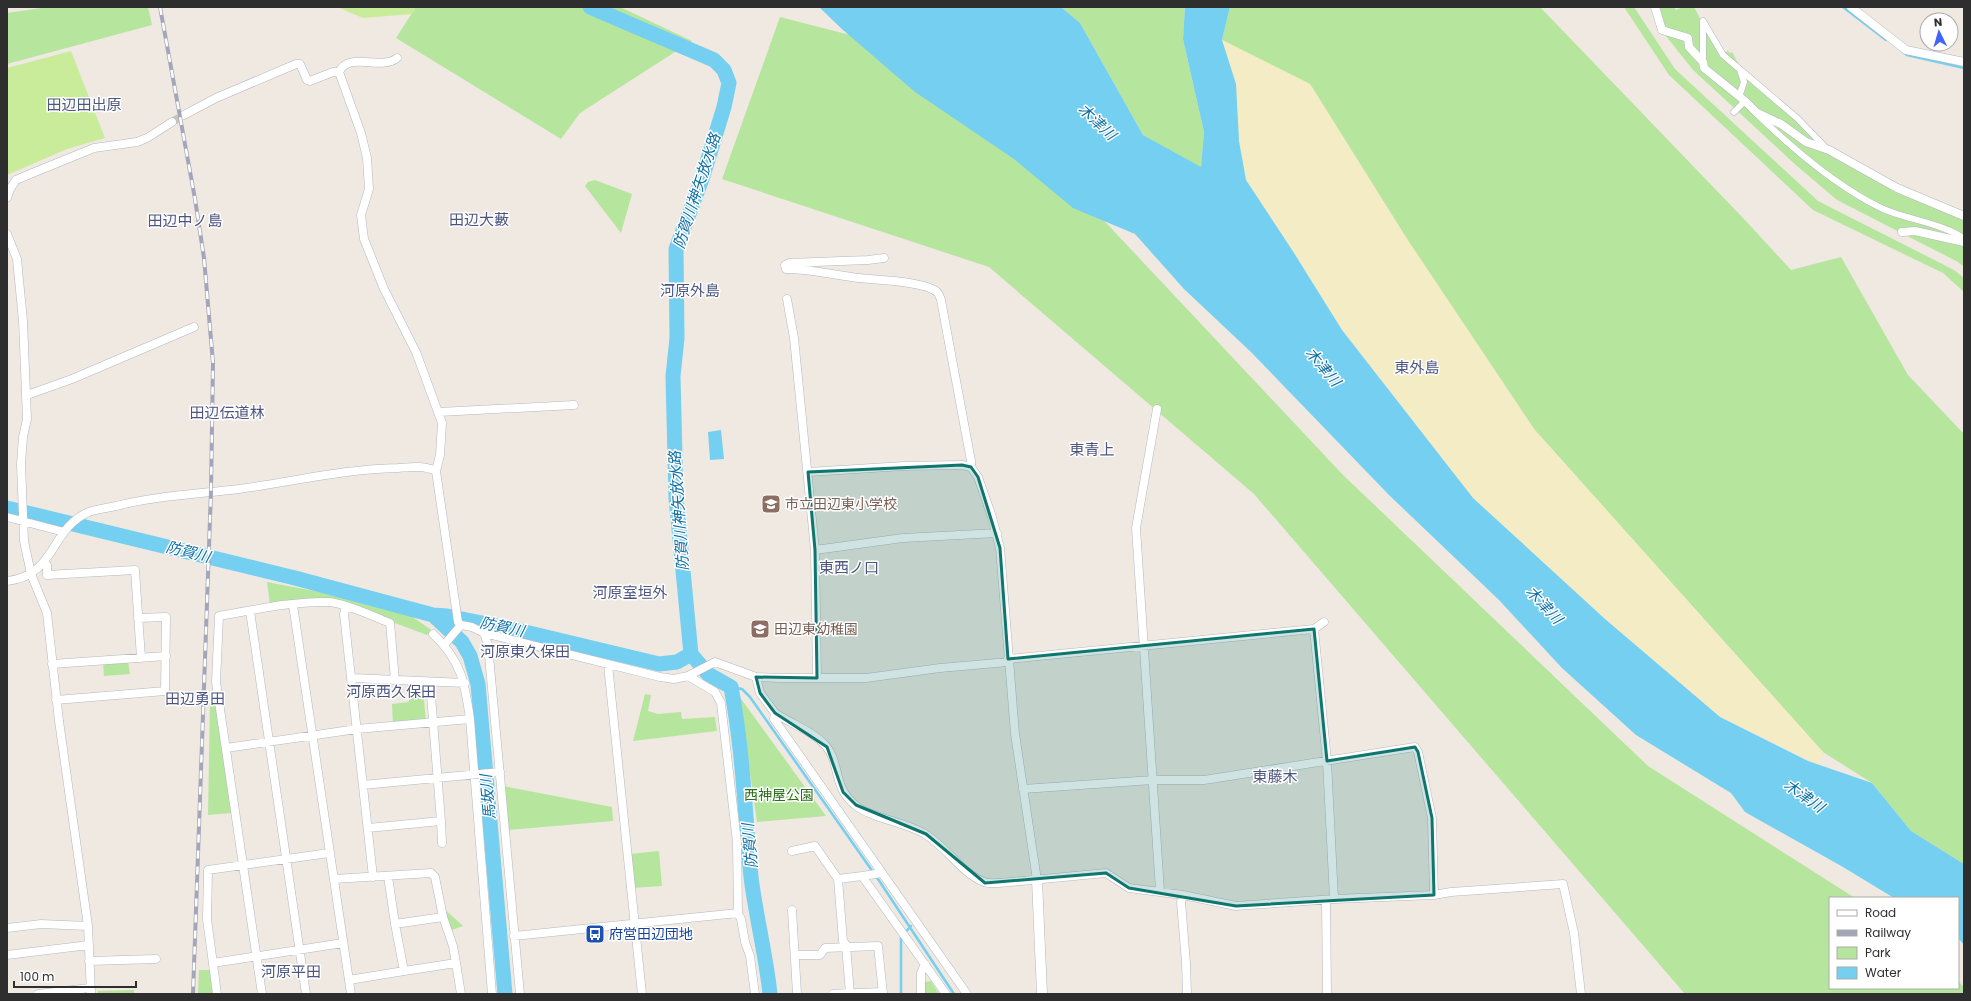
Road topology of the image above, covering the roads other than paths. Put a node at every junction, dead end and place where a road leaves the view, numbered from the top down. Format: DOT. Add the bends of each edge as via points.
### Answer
graph roads {
  1 [pos="1655,7"];
  2 [pos="1851,7"];
  3 [pos="397,58"];
  4 [pos="1703,62"];
  5 [pos="1964,62"];
  6 [pos="1740,70"];
  7 [pos="339,72"];
  8 [pos="1742,99"];
  9 [pos="1734,112"];
  10 [pos="1757,113"];
  11 [pos="184,115"];
  12 [pos="172,122"];
  13 [pos="1828,150"];
  14 [pos="7,198"];
  15 [pos="1964,216"];
  16 [pos="1902,232"];
  17 [pos="7,234"];
  18 [pos="1964,239"];
  19 [pos="1964,242"];
  20 [pos="884,258"];
  21 [pos="787,299"];
  22 [pos="194,327"];
  23 [pos="27,395"];
  24 [pos="574,405"];
  25 [pos="1157,409"];
  26 [pos="439,412"];
  27 [pos="971,467"];
  28 [pos="436,470"];
  29 [pos="808,472"];
  30 [pos="7,517"];
  31 [pos="23,520"];
  32 [pos="65,531"];
  33 [pos="997,533"];
  34 [pos="815,550"];
  35 [pos="44,563"];
  36 [pos="31,574"];
  37 [pos="7,581"];
  38 [pos="293,605"];
  39 [pos="346,607"];
  40 [pos="250,611"];
  41 [pos="138,618"];
  42 [pos="1324,622"];
  43 [pos="459,625"];
  44 [pos="1314,629"];
  45 [pos="484,633"];
  46 [pos="433,634"];
  47 [pos="446,642"];
  48 [pos="1143,645"];
  49 [pos="166,656"];
  50 [pos="141,658"];
  51 [pos="1008,661"];
  52 [pos="52,664"];
  53 [pos="608,664"];
  54 [pos="691,674"];
  55 [pos="756,677"];
  56 [pos="352,678"];
  57 [pos="817,678"];
  58 [pos="395,680"];
  59 [pos="430,683"];
  60 [pos="465,683"];
  61 [pos="56,700"];
  62 [pos="776,713"];
  63 [pos="470,719"];
  64 [pos="433,722"];
  65 [pos="357,729"];
  66 [pos="312,735"];
  67 [pos="269,741"];
  68 [pos="226,748"];
  69 [pos="1327,761"];
  70 [pos="496,773"];
  71 [pos="478,774"];
  72 [pos="437,778"];
  73 [pos="1153,780"];
  74 [pos="363,785"];
  75 [pos="1023,789"];
  76 [pos="440,821"];
  77 [pos="368,828"];
  78 [pos="442,843"];
  79 [pos="792,851"];
  80 [pos="329,853"];
  81 [pos="287,859"];
  82 [pos="242,865"];
  83 [pos="882,873"];
  84 [pos="388,876"];
  85 [pos="862,876"];
  86 [pos="373,877"];
  87 [pos="334,879"];
  88 [pos="838,879"];
  89 [pos="1037,880"];
  90 [pos="1160,891"];
  91 [pos="1183,895"];
  92 [pos="1434,895"];
  93 [pos="1330,899"];
  94 [pos="792,910"];
  95 [pos="738,914"];
  96 [pos="443,917"];
  97 [pos="396,924"];
  98 [pos="634,924"];
  99 [pos="88,926"];
  100 [pos="7,928"];
  101 [pos="514,936"];
  102 [pos="343,943"];
  103 [pos="89,945"];
  104 [pos="846,947"];
  105 [pos="299,950"];
  106 [pos="7,955"];
  107 [pos="796,955"];
  108 [pos="257,956"];
  109 [pos="156,959"];
  110 [pos="89,961"];
  111 [pos="213,963"];
  112 [pos="456,963"];
  113 [pos="925,964"];
  114 [pos="404,971"];
  115 [pos="349,980"];
  116 [pos="91,991"];
  117 [pos="883,993"];
  118 [pos="38,994"];
  119 [pos="218,994"];
  120 [pos="262,994"];
  121 [pos="306,994"];
  122 [pos="351,994"];
  123 [pos="462,994"];
  124 [pos="492,994"];
  125 [pos="520,994"];
  126 [pos="642,994"];
  127 [pos="755,994"];
  128 [pos="797,994"];
  129 [pos="833,994"];
  130 [pos="850,994"];
  131 [pos="921,994"];
  132 [pos="946,994"];
  133 [pos="967,994"];
  134 [pos="1042,994"];
  135 [pos="1187,994"];
  136 [pos="1327,994"];
  137 [pos="1581,994"];
  1 -- 4 [label="street" via="1662,30 1688,38 1689,47"];
  2 -- 5 [label="street" via="1906,50"];
  3 -- 7 [label="street" via="386,63 348,62"];
  4 -- 6 [label="street" via="1703,21 1723,55"];
  4 -- 8 [label="street" via="1704,68"];
  6 -- 8 [label="street" via="1744,82"];
  6 -- 13 [label="street" via="1797,118"];
  7 -- 11 [label="street" via="310,81 307,80 300,64 296,64 216,98"];
  7 -- 26 [label="street" via="361,133 367,158 369,189 361,215 364,239 384,290 416,352"];
  8 -- 9 [label="street"];
  8 -- 10 [label="street"];
  10 -- 13 [label="street" via="1781,124 1806,142"];
  10 -- 18 [label="street" via="1773,130 1845,188 1882,208 1957,233"];
  12 -- 14 [label="street" via="137,142 94,148 16,180"];
  13 -- 15 [label="street" via="1897,188"];
  16 -- 19 [label="street" via="1915,231"];
  17 -- 23 [label="street" via="17,259 20,279"];
  20 -- 27 [label="street" via="785,265 786,269 807,269 900,282 937,292 941,300 972,461"];
  21 -- 29 [label="street" via="794,338"];
  22 -- 23 [label="street" via="72,379"];
  23 -- 31 [label="street" via="27,420 21,464"];
  24 -- 26 [label="street"];
  25 -- 48 [label="street" via="1136,528"];
  26 -- 28 [label="street" via="442,439"];
  27 -- 29 [label="street" via="904,466"];
  27 -- 33 [label="street" via="978,477"];
  28 -- 32 [label="street" via="427,467 371,469 240,489 180,494 90,512 76,520"];
  28 -- 43 [label="street"];
  29 -- 34 [label="street"];
  30 -- 31 [label="street"];
  31 -- 32 [label="street"];
  31 -- 36 [label="street" via="24,541"];
  32 -- 35 [label="street"];
  33 -- 34 [label="street" via="903,538"];
  33 -- 51 [label="street"];
  34 -- 57 [label="street"];
  35 -- 36 [label="street"];
  35 -- 41 [label="street" via="47,575 135,570"];
  36 -- 37 [label="street"];
  36 -- 52 [label="street" via="47,613"];
  38 -- 39 [label="street" via="330,602"];
  38 -- 40 [label="street"];
  38 -- 66 [label="street"];
  39 -- 56 [label="street" via="344,614"];
  39 -- 58 [label="street" via="390,623"];
  40 -- 67 [label="street"];
  40 -- 68 [label="street" via="218,616 216,682"];
  41 -- 49 [label="street" via="166,617"];
  41 -- 50 [label="street"];
  42 -- 44 [label="street"];
  43 -- 45 [label="street" via="472,627"];
  43 -- 47 [label="street"];
  44 -- 48 [label="street"];
  44 -- 69 [label="street"];
  45 -- 53 [label="street"];
  45 -- 70 [label="street" via="488,644"];
  46 -- 47 [label="street"];
  47 -- 60 [label="street"];
  48 -- 51 [label="street"];
  48 -- 73 [label="street"];
  49 -- 50 [label="street"];
  49 -- 61 [label="street" via="165,690"];
  50 -- 52 [label="street"];
  51 -- 57 [label="street" via="866,678"];
  51 -- 75 [label="street" via="1014,734"];
  52 -- 61 [label="street"];
  53 -- 54 [label="street" via="674,679"];
  53 -- 98 [label="street"];
  54 -- 55 [label="street" via="715,662"];
  54 -- 95 [label="street" via="715,692 721,703 736,842"];
  55 -- 57 [label="street"];
  55 -- 62 [label="street" via="760,693"];
  56 -- 58 [label="street"];
  56 -- 65 [label="street"];
  58 -- 59 [label="street"];
  59 -- 60 [label="street"];
  59 -- 64 [label="street"];
  60 -- 63 [label="street"];
  61 -- 99 [label="street"];
  62 -- 83 [label="street" via="774,719"];
  62 -- 89 [label="street" via="818,738 827,747 843,792 856,805 926,834 968,872 985,883"];
  63 -- 64 [label="street"];
  63 -- 71 [label="street"];
  64 -- 65 [label="street"];
  64 -- 72 [label="street"];
  65 -- 66 [label="street"];
  65 -- 74 [label="street"];
  66 -- 67 [label="street"];
  66 -- 80 [label="street"];
  67 -- 68 [label="street"];
  67 -- 81 [label="street"];
  68 -- 82 [label="street"];
  69 -- 73 [label="street" via="1204,780"];
  69 -- 92 [label="street" via="1414,747 1418,752 1432,818"];
  69 -- 93 [label="street"];
  70 -- 71 [label="street"];
  70 -- 101 [label="street"];
  71 -- 72 [label="street"];
  71 -- 124 [label="street"];
  72 -- 74 [label="street"];
  72 -- 76 [label="street"];
  73 -- 75 [label="street"];
  73 -- 90 [label="street"];
  74 -- 77 [label="street"];
  75 -- 89 [label="street"];
  76 -- 77 [label="street"];
  76 -- 78 [label="street"];
  77 -- 86 [label="street"];
  79 -- 88 [label="street" via="815,846"];
  80 -- 81 [label="street"];
  80 -- 87 [label="street"];
  81 -- 82 [label="street"];
  81 -- 105 [label="street"];
  82 -- 108 [label="street"];
  82 -- 111 [label="street" via="208,870 207,919"];
  83 -- 85 [label="street"];
  83 -- 133 [label="street"];
  84 -- 86 [label="street"];
  84 -- 96 [label="street" via="431,873 435,877"];
  84 -- 97 [label="street"];
  85 -- 88 [label="street"];
  85 -- 113 [label="street"];
  86 -- 87 [label="street"];
  87 -- 102 [label="street"];
  88 -- 104 [label="street" via="843,941"];
  89 -- 90 [label="street" via="1106,873 1129,888"];
  89 -- 134 [label="street"];
  90 -- 91 [label="street"];
  91 -- 93 [label="street" via="1236,906"];
  91 -- 135 [label="street" via="1181,902"];
  92 -- 93 [label="street"];
  92 -- 137 [label="street" via="1562,884 1574,933"];
  93 -- 136 [label="street"];
  94 -- 107 [label="street"];
  95 -- 98 [label="street"];
  95 -- 127 [label="street" via="750,956"];
  96 -- 97 [label="street"];
  96 -- 112 [label="street"];
  97 -- 114 [label="street"];
  98 -- 101 [label="street"];
  98 -- 126 [label="street"];
  99 -- 100 [label="street" via="41,924"];
  99 -- 103 [label="street"];
  101 -- 125 [label="street"];
  102 -- 105 [label="street"];
  102 -- 115 [label="street"];
  103 -- 106 [label="street"];
  103 -- 110 [label="street"];
  104 -- 107 [label="street" via="825,948 820,955"];
  104 -- 117 [label="street" via="878,946"];
  104 -- 130 [label="street"];
  105 -- 108 [label="street"];
  105 -- 121 [label="street"];
  107 -- 128 [label="street"];
  108 -- 111 [label="street"];
  108 -- 120 [label="street"];
  109 -- 110 [label="street"];
  110 -- 116 [label="street"];
  111 -- 119 [label="street"];
  112 -- 114 [label="street"];
  112 -- 123 [label="street"];
  113 -- 131 [label="street" via="921,972"];
  113 -- 132 [label="street"];
  114 -- 115 [label="street"];
  115 -- 122 [label="street"];
  116 -- 118 [label="street"];
  117 -- 130 [label="street"];
  129 -- 130 [label="street"];
}
